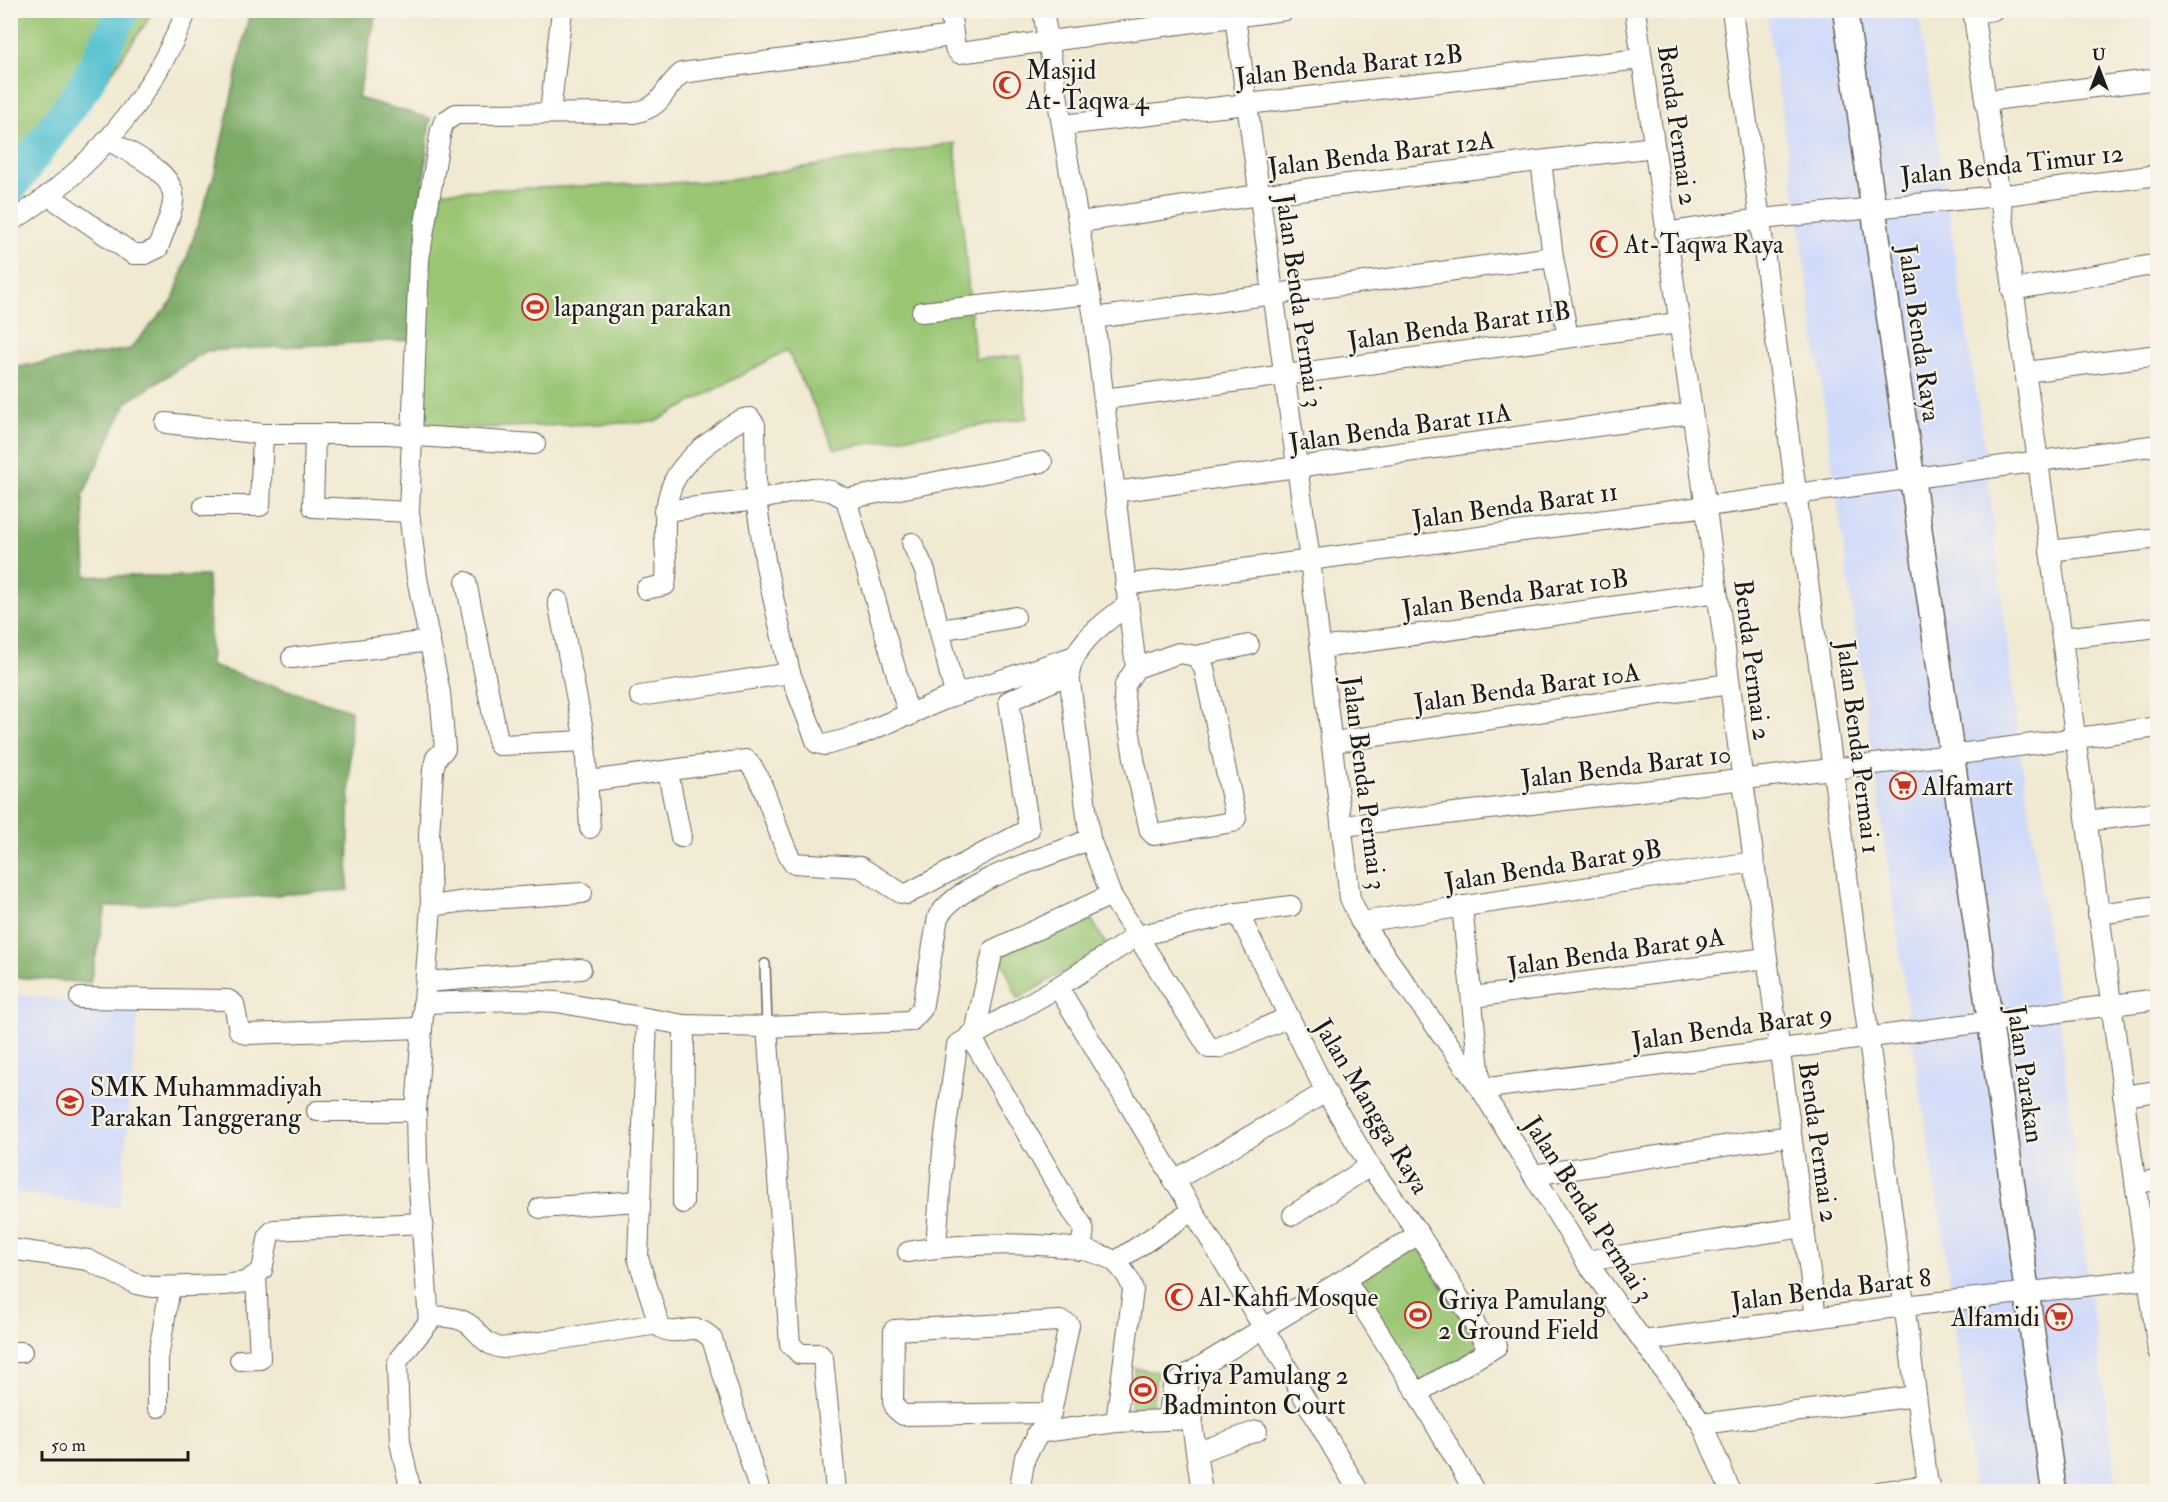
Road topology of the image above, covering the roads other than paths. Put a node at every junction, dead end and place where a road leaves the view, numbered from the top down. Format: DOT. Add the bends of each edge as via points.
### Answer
graph roads {
  1 [pos="187,10"];
  2 [pos="562,10"];
  3 [pos="950,10"];
  4 [pos="1043,10"];
  5 [pos="1285,10"];
  6 [pos="1635,10"];
  7 [pos="1731,10"];
  8 [pos="1845,10"];
  9 [pos="1993,10"];
  10 [pos="1973,12"];
  11 [pos="1234,14"];
  12 [pos="952,36"];
  13 [pos="1048,42"];
  14 [pos="1641,59"];
  15 [pos="2157,79"];
  16 [pos="1986,101"];
  17 [pos="1246,104"];
  18 [pos="550,113"];
  19 [pos="1063,125"];
  20 [pos="108,140"];
  21 [pos="1654,147"];
  22 [pos="1541,161"];
  23 [pos="2157,175"];
  24 [pos="48,195"];
  25 [pos="1258,195"];
  26 [pos="1998,196"];
  27 [pos="1873,206"];
  28 [pos="1761,219"];
  29 [pos="10,222"];
  30 [pos="1080,222"];
  31 [pos="1665,233"];
  32 [pos="1552,257"];
  33 [pos="2157,264"];
  34 [pos="2012,290"];
  35 [pos="1090,294"];
  36 [pos="1271,295"];
  37 [pos="922,312"];
  38 [pos="1094,318"];
  39 [pos="1678,323"];
  40 [pos="1568,337"];
  41 [pos="2157,355"];
  42 [pos="2025,372"];
  43 [pos="1283,375"];
  44 [pos="1104,399"];
  45 [pos="1691,413"];
  46 [pos="166,423"];
  47 [pos="263,434"];
  48 [pos="315,435"];
  49 [pos="412,435"];
  50 [pos="535,444"];
  51 [pos="2157,445"];
  52 [pos="2038,461"];
  53 [pos="1042,462"];
  54 [pos="1297,469"];
  55 [pos="1913,479"];
  56 [pos="1115,492"];
  57 [pos="1798,494"];
  58 [pos="846,499"];
  59 [pos="756,500"];
  60 [pos="204,506"];
  61 [pos="1706,507"];
  62 [pos="664,511"];
  63 [pos="409,512"];
  64 [pos="2157,538"];
  65 [pos="912,543"];
  66 [pos="2050,551"];
  67 [pos="1310,560"];
  68 [pos="466,582"];
  69 [pos="1125,585"];
  70 [pos="646,589"];
  71 [pos="1717,592"];
  72 [pos="558,602"];
  73 [pos="1127,605"];
  74 [pos="1015,617"];
  75 [pos="2157,627"];
  76 [pos="940,630"];
  77 [pos="2062,638"];
  78 [pos="430,641"];
  79 [pos="1249,645"];
  80 [pos="1321,648"];
  81 [pos="1196,656"];
  82 [pos="292,658"];
  83 [pos="1938,665"];
  84 [pos="1070,666"];
  85 [pos="1136,668"];
  86 [pos="790,673"];
  87 [pos="1729,684"];
  88 [pos="955,695"];
  89 [pos="640,696"];
  90 [pos="909,716"];
  91 [pos="2157,727"];
  92 [pos="2075,738"];
  93 [pos="585,741"];
  94 [pos="1334,742"];
  95 [pos="1952,755"];
  96 [pos="1835,769"];
  97 [pos="668,772"];
  98 [pos="1741,780"];
  99 [pos="589,781"];
  100 [pos="2157,812"];
  101 [pos="2087,821"];
  102 [pos="1342,826"];
  103 [pos="590,828"];
  104 [pos="681,837"];
  105 [pos="1090,839"];
  106 [pos="1752,862"];
  107 [pos="582,893"];
  108 [pos="1111,896"];
  109 [pos="431,906"];
  110 [pos="1291,906"];
  111 [pos="1462,906"];
  112 [pos="2157,906"];
  113 [pos="1238,913"];
  114 [pos="2098,914"];
  115 [pos="1361,922"];
  116 [pos="1137,936"];
  117 [pos="1766,958"];
  118 [pos="765,964"];
  119 [pos="581,969"];
  120 [pos="427,982"];
  121 [pos="1058,987"];
  122 [pos="1473,997"];
  123 [pos="80,998"];
  124 [pos="2157,999"];
  125 [pos="423,1003"];
  126 [pos="2110,1005"];
  127 [pos="1289,1017"];
  128 [pos="647,1019"];
  129 [pos="1990,1021"];
  130 [pos="684,1025"];
  131 [pos="767,1027"];
  132 [pos="422,1028"];
  133 [pos="973,1034"];
  134 [pos="1866,1036"];
  135 [pos="1778,1048"];
  136 [pos="1481,1089"];
  137 [pos="2157,1091"];
  138 [pos="1326,1092"];
  139 [pos="2123,1096"];
  140 [pos="317,1111"];
  141 [pos="416,1111"];
  142 [pos="1790,1136"];
  143 [pos="1370,1166"];
  144 [pos="1533,1174"];
  145 [pos="2157,1180"];
  146 [pos="1173,1181"];
  147 [pos="2135,1183"];
  148 [pos="639,1201"];
  149 [pos="683,1203"];
  150 [pos="540,1209"];
  151 [pos="1192,1211"];
  152 [pos="1293,1215"];
  153 [pos="423,1223"];
  154 [pos="1803,1227"];
  155 [pos="1419,1234"];
  156 [pos="936,1247"];
  157 [pos="10,1249"];
  158 [pos="1078,1250"];
  159 [pos="908,1252"];
  160 [pos="1586,1261"];
  161 [pos="1115,1262"];
  162 [pos="256,1276"];
  163 [pos="2152,1278"];
  164 [pos="1346,1280"];
  165 [pos="170,1287"];
  166 [pos="2027,1292"];
  167 [pos="1904,1306"];
  168 [pos="429,1316"];
  169 [pos="1816,1317"];
  170 [pos="658,1324"];
  171 [pos="1265,1330"];
  172 [pos="1642,1341"];
  173 [pos="2157,1351"];
  174 [pos="240,1360"];
  175 [pos="1185,1376"];
  176 [pos="1417,1393"];
  177 [pos="1916,1396"];
  178 [pos="158,1407"];
  179 [pos="1051,1413"];
  180 [pos="1168,1419"];
  181 [pos="1193,1419"];
  182 [pos="1116,1422"];
  183 [pos="1702,1424"];
  184 [pos="1257,1431"];
  185 [pos="1037,1433"];
  186 [pos="1198,1452"];
  187 [pos="1929,1488"];
  188 [pos="411,1491"];
  189 [pos="760,1491"];
  190 [pos="835,1491"];
  191 [pos="1019,1491"];
  192 [pos="1202,1491"];
  193 [pos="1359,1491"];
  194 [pos="1475,1491"];
  195 [pos="1731,1491"];
  196 [pos="1879,1491"];
  197 [pos="2054,1491"];
  1 -- 20 [label="street" via="150,85"];
  2 -- 18 [label="street"];
  3 -- 12 [label="street"];
  4 -- 13 [label="street"];
  5 -- 11 [label="street"];
  6 -- 14 [label="street, Benda Permai 2"];
  7 -- 28 [label="street, Jalan Benda Permai 1"];
  8 -- 27 [label="street, Jalan Benda Raya"];
  9 -- 10 [label="street"];
  10 -- 16 [label="street"];
  11 -- 13 [label="street"];
  11 -- 17 [label="street, Jalan Benda Permai 3"];
  12 -- 13 [label="street" via="959,53"];
  12 -- 18 [label="street" via="682,73 658,104 634,113"];
  13 -- 19 [label="street"];
  14 -- 17 [label="street, Jalan Benda Barat 12B"];
  14 -- 21 [label="street, Benda Permai 2"];
  15 -- 16 [label="street"];
  16 -- 26 [label="street"];
  17 -- 19 [label="street, Jalan Benda Barat 12B"];
  17 -- 25 [label="street, Jalan Benda Permai 3"];
  18 -- 49 [label="street" via="465,113 444,122 419,259"];
  19 -- 30 [label="street"];
  20 -- 24 [label="street"];
  20 -- 24 [label="street" via="163,175 172,188 174,201 158,248 133,254"];
  21 -- 22 [label="street, Jalan Benda Barat 12A"];
  21 -- 31 [label="street, Benda Permai 2"];
  22 -- 25 [label="street, Jalan Benda Barat 12A"];
  22 -- 32 [label="street"];
  23 -- 26 [label="street, Jalan Benda Timur 12"];
  24 -- 29 [label="street"];
  25 -- 30 [label="street, Jalan Benda Barat 12A"];
  25 -- 36 [label="street, Jalan Benda Permai 3"];
  26 -- 27 [label="street, Jalan Benda Timur 12"];
  26 -- 34 [label="street"];
  27 -- 28 [label="street, Jalan Benda Timur 12"];
  27 -- 55 [label="street, Jalan Benda Raya"];
  28 -- 31 [label="street, Jalan Benda Timur 12"];
  28 -- 57 [label="street, Jalan Benda Permai 1"];
  30 -- 35 [label="street"];
  31 -- 39 [label="street, Benda Permai 2"];
  32 -- 36 [label="street"];
  32 -- 40 [label="street"];
  33 -- 34 [label="street"];
  34 -- 42 [label="street"];
  35 -- 37 [label="street"];
  35 -- 38 [label="street"];
  36 -- 38 [label="street"];
  36 -- 43 [label="street, Jalan Benda Permai 3"];
  38 -- 44 [label="street"];
  39 -- 40 [label="street, Jalan Benda Barat 11B"];
  39 -- 45 [label="street, Benda Permai 2"];
  40 -- 43 [label="street, Jalan Benda Barat 11B"];
  41 -- 42 [label="street"];
  42 -- 52 [label="street"];
  43 -- 44 [label="street, Jalan Benda Barat 11B"];
  43 -- 54 [label="street, Jalan Benda Permai 3"];
  44 -- 56 [label="street"];
  45 -- 54 [label="street, Jalan Benda Barat 11A"];
  45 -- 61 [label="street, Benda Permai 2"];
  46 -- 47 [label="street"];
  47 -- 48 [label="street"];
  47 -- 60 [label="street" via="260,506"];
  48 -- 49 [label="street"];
  48 -- 63 [label="street" via="313,507"];
  49 -- 50 [label="street"];
  49 -- 63 [label="street"];
  51 -- 52 [label="street, Jalan Benda Barat 11"];
  52 -- 55 [label="street, Jalan Benda Barat 11"];
  52 -- 66 [label="street"];
  53 -- 58 [label="street"];
  54 -- 56 [label="street, Jalan Benda Barat 11A"];
  54 -- 67 [label="street, Jalan Benda Permai 3"];
  55 -- 57 [label="street, Jalan Benda Barat 11"];
  55 -- 83 [label="street, Jalan Benda Raya"];
  56 -- 69 [label="street"];
  57 -- 61 [label="street, Jalan Benda Barat 11"];
  57 -- 96 [label="street, Jalan Benda Permai 1"];
  58 -- 59 [label="street" via="818,488"];
  58 -- 90 [label="street"];
  59 -- 62 [label="street"];
  59 -- 62 [label="street" via="755,425 745,418 683,465"];
  59 -- 86 [label="street"];
  61 -- 67 [label="street, Jalan Benda Barat 11"];
  61 -- 71 [label="street, Benda Permai 2"];
  62 -- 70 [label="street" via="666,580 662,587"];
  63 -- 78 [label="street"];
  64 -- 66 [label="street"];
  65 -- 76 [label="street"];
  66 -- 77 [label="street"];
  67 -- 69 [label="street, Jalan Benda Barat 11"];
  67 -- 80 [label="street, Jalan Benda Permai 3"];
  68 -- 93 [label="street" via="499,745"];
  69 -- 73 [label="street"];
  71 -- 80 [label="street, Jalan Benda Barat 10B"];
  71 -- 87 [label="street, Benda Permai 2"];
  72 -- 93 [label="street"];
  73 -- 84 [label="street" via="1094,632"];
  73 -- 85 [label="street"];
  74 -- 76 [label="street"];
  75 -- 77 [label="street"];
  76 -- 88 [label="street"];
  77 -- 92 [label="street"];
  78 -- 82 [label="street"];
  78 -- 109 [label="street" via="445,749 436,758 433,770 429,836"];
  79 -- 81 [label="street"];
  80 -- 94 [label="street, Jalan Benda Permai 3"];
  81 -- 85 [label="street" via="1179,653"];
  81 -- 85 [label="street" via="1204,668 1235,822 1151,833 1134,764 1125,699 1127,679"];
  83 -- 95 [label="street, Jalan Parakan"];
  84 -- 88 [label="street"];
  84 -- 97 [label="street" via="1009,701 1029,829 907,894 860,867 794,863 772,819 754,767 746,760"];
  84 -- 105 [label="street"];
  86 -- 89 [label="street"];
  86 -- 90 [label="street" via="814,740 820,745"];
  87 -- 94 [label="street, Jalan Benda Barat 10A"];
  87 -- 98 [label="street, Benda Permai 2"];
  88 -- 90 [label="street"];
  91 -- 92 [label="street, Jalan Benda Barat 10"];
  92 -- 95 [label="street, Jalan Benda Barat 10"];
  92 -- 101 [label="street"];
  93 -- 99 [label="street"];
  94 -- 102 [label="street, Jalan Benda Permai 3"];
  95 -- 96 [label="street, Jalan Benda Barat 10"];
  95 -- 129 [label="street, Jalan Parakan"];
  96 -- 98 [label="street, Jalan Benda Barat 10"];
  96 -- 134 [label="street, Jalan Benda Permai 1"];
  97 -- 99 [label="street"];
  97 -- 104 [label="street"];
  98 -- 102 [label="street, Jalan Benda Barat 10"];
  98 -- 106 [label="street, Benda Permai 2"];
  99 -- 103 [label="street"];
  100 -- 101 [label="street"];
  101 -- 114 [label="street"];
  102 -- 115 [label="street, Jalan Benda Permai 3" via="1346,879"];
  105 -- 108 [label="street"];
  105 -- 131 [label="street" via="971,887 944,907 938,917 922,1009 915,1018 906,1022"];
  106 -- 111 [label="street, Jalan Benda Barat 9B"];
  106 -- 117 [label="street, Benda Permai 2"];
  107 -- 109 [label="street"];
  108 -- 116 [label="street"];
  108 -- 133 [label="street" via="993,950"];
  109 -- 120 [label="street"];
  110 -- 113 [label="street"];
  111 -- 115 [label="street, Jalan Benda Barat 9B"];
  111 -- 122 [label="street"];
  112 -- 114 [label="street"];
  113 -- 116 [label="street"];
  113 -- 127 [label="street, Jalan Mangga Raya"];
  114 -- 126 [label="street"];
  115 -- 136 [label="street, Jalan Benda Permai 3"];
  116 -- 121 [label="street"];
  116 -- 127 [label="street" via="1209,1048 1218,1048"];
  117 -- 122 [label="street, Jalan Benda Barat 9A"];
  117 -- 135 [label="street, Benda Permai 2"];
  118 -- 131 [label="lane"];
  119 -- 120 [label="street"];
  120 -- 125 [label="street"];
  121 -- 133 [label="street"];
  121 -- 146 [label="street"];
  122 -- 136 [label="street"];
  123 -- 132 [label="street" via="228,1000 234,1004 238,1030 246,1034"];
  124 -- 126 [label="street, Jalan Benda Barat 9"];
  125 -- 128 [label="street" via="557,1002"];
  125 -- 132 [label="street"];
  126 -- 129 [label="street, Jalan Benda Barat 9"];
  126 -- 139 [label="street"];
  127 -- 138 [label="street, Jalan Mangga Raya"];
  128 -- 130 [label="street"];
  128 -- 148 [label="street"];
  129 -- 134 [label="street, Jalan Benda Barat 9"];
  129 -- 166 [label="street, Jalan Parakan"];
  130 -- 131 [label="street"];
  130 -- 149 [label="street"];
  131 -- 190 [label="street" via="790,1344 800,1354 819,1354 823,1358"];
  132 -- 141 [label="street"];
  133 -- 156 [label="street" via="955,1049"];
  133 -- 158 [label="street" via="1084,1226"];
  134 -- 135 [label="street, Jalan Benda Barat 9"];
  134 -- 167 [label="street, Jalan Benda Permai 1"];
  135 -- 136 [label="street, Jalan Benda Barat 9"];
  135 -- 142 [label="street, Benda Permai 2"];
  136 -- 144 [label="street, Jalan Benda Permai 3"];
  137 -- 139 [label="street"];
  138 -- 143 [label="street, Jalan Mangga Raya"];
  138 -- 146 [label="street"];
  139 -- 147 [label="street"];
  140 -- 141 [label="street"];
  141 -- 153 [label="street"];
  142 -- 144 [label="street"];
  142 -- 154 [label="street, Benda Permai 2"];
  143 -- 152 [label="street"];
  143 -- 155 [label="street, Jalan Mangga Raya"];
  144 -- 160 [label="street, Jalan Benda Permai 3"];
  145 -- 147 [label="street"];
  146 -- 151 [label="street"];
  147 -- 163 [label="street"];
  148 -- 150 [label="street"];
  148 -- 170 [label="street" via="638,1258"];
  151 -- 161 [label="street"];
  151 -- 171 [label="street"];
  153 -- 162 [label="street" via="273,1230 262,1270"];
  153 -- 168 [label="street"];
  154 -- 160 [label="street"];
  154 -- 169 [label="street, Benda Permai 2"];
  155 -- 164 [label="street"];
  155 -- 176 [label="street, Jalan Mangga Raya" via="1493,1348"];
  156 -- 158 [label="street" via="1042,1245"];
  156 -- 159 [label="street"];
  157 -- 165 [label="street" via="88,1260 136,1284"];
  158 -- 161 [label="street"];
  160 -- 172 [label="street, Jalan Benda Permai 3"];
  161 -- 182 [label="street" via="1133,1290"];
  162 -- 165 [label="street" via="225,1286"];
  162 -- 174 [label="street" via="260,1359"];
  163 -- 166 [label="street, Jalan Benda Barat 8"];
  163 -- 173 [label="street"];
  164 -- 171 [label="street"];
  164 -- 176 [label="street"];
  165 -- 178 [label="street" via="158,1358"];
  166 -- 167 [label="street, Jalan Benda Barat 8"];
  166 -- 197 [label="street, Jalan Parakan"];
  167 -- 169 [label="street, Jalan Benda Barat 8"];
  167 -- 177 [label="street, Jalan Benda Permai 1"];
  168 -- 170 [label="street" via="463,1321 487,1343 502,1348"];
  168 -- 188 [label="street" via="428,1326 397,1366 400,1442"];
  169 -- 172 [label="street, Jalan Benda Barat 8"];
  170 -- 189 [label="street" via="670,1331 704,1330 712,1340"];
  171 -- 175 [label="street"];
  171 -- 193 [label="street"];
  172 -- 183 [label="street, Jalan Benda Permai 3"];
  175 -- 180 [label="street" via="1173,1387"];
  175 -- 181 [label="street"];
  176 -- 194 [label="street"];
  177 -- 183 [label="street"];
  177 -- 187 [label="street, Jalan Benda Permai 1"];
  179 -- 179 [label="street" via="1070,1329 1068,1323 894,1330 893,1402 903,1415"];
  179 -- 185 [label="street"];
  180 -- 181 [label="street"];
  180 -- 182 [label="street"];
  181 -- 186 [label="street"];
  182 -- 185 [label="street"];
  183 -- 195 [label="street, Jalan Benda Permai 3"];
  184 -- 186 [label="street"];
  185 -- 191 [label="street" via="1025,1457"];
  186 -- 192 [label="street"];
  187 -- 196 [label="street"];
}
